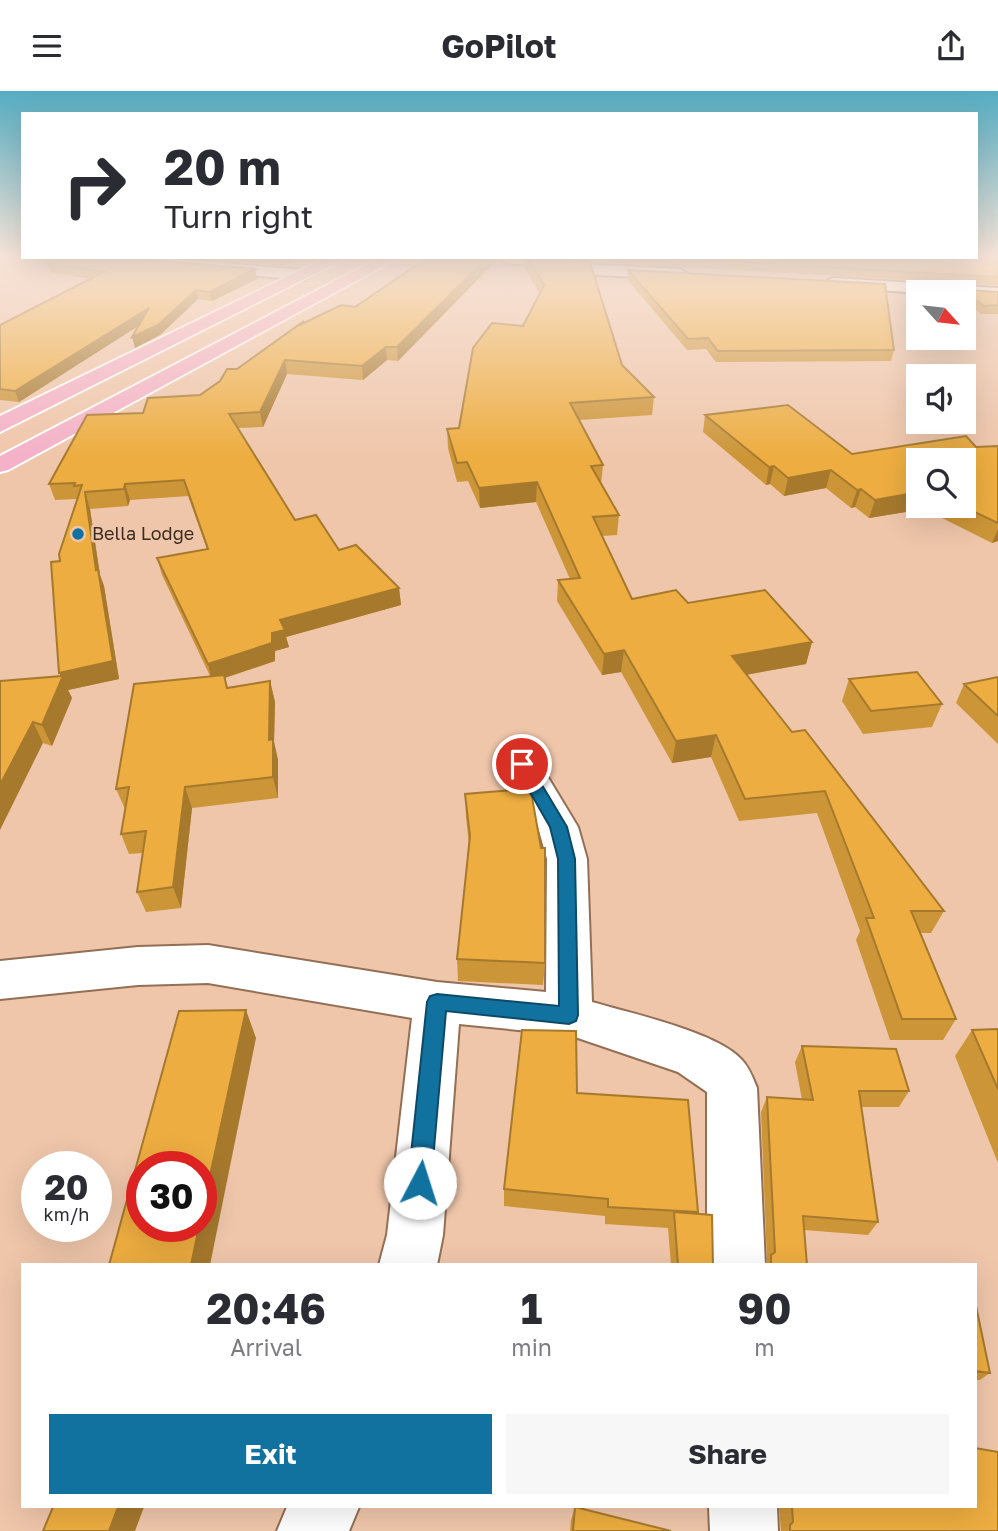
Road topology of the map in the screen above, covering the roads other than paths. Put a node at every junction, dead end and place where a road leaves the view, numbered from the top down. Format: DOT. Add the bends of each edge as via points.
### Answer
graph roads {
  1 [pos="208,322"];
  2 [pos="270,322"];
  3 [pos="0,425"];
  4 [pos="0,465"];
  5 [pos="522,764"];
  6 [pos="0,980"];
  7 [pos="437,1002"];
  8 [pos="569,1015"];
  9 [pos="408,1263"];
  10 [pos="736,1263"];
  11 [pos="324,1508"];
  12 [pos="743,1508"];
  13 [pos="311,1531"];
  14 [pos="744,1531"];
  1 -- 3 [label="highway"];
  2 -- 4 [label="highway"];
  5 -- 8 [label="street" via="558,827 567,859"];
  6 -- 7 [label="street" via="138,965 208,964"];
  7 -- 8 [label="street"];
  7 -- 9 [label="street"];
  8 -- 10 [label="street" via="693,1055 725,1076 732,1088"];
  11 -- 13 [label="street"];
  12 -- 14 [label="street"];
}
